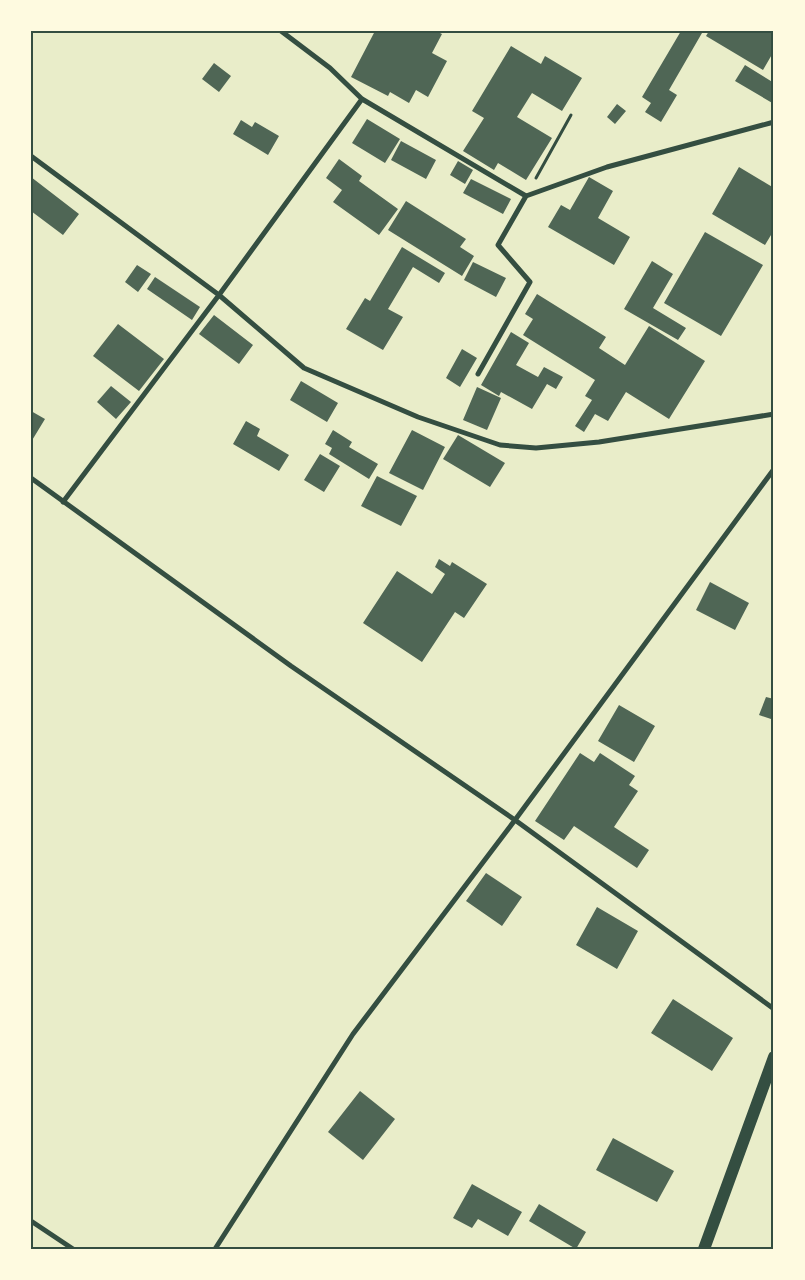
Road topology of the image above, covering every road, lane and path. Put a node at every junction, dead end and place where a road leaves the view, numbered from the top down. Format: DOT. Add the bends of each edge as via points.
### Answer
graph roads {
  1 [pos="281,31"];
  2 [pos="362,99"];
  3 [pos="571,115"];
  4 [pos="774,122"];
  5 [pos="31,156"];
  6 [pos="526,196"];
  7 [pos="219,295"];
  8 [pos="478,374"];
  9 [pos="774,414"];
  10 [pos="774,469"];
  11 [pos="31,478"];
  12 [pos="63,502"];
  13 [pos="515,820"];
  14 [pos="774,1009"];
  15 [pos="774,1057"];
  16 [pos="31,1221"];
  17 [pos="73,1249"];
  18 [pos="216,1249"];
  19 [pos="704,1249"];
  1 -- 2 [label="street" via="330,68"];
  2 -- 6 [label="street"];
  2 -- 7 [label="street"];
  3 -- 6 [label="path"];
  4 -- 6 [label="street" via="606,167"];
  5 -- 7 [label="street"];
  6 -- 8 [label="street" via="498,245 530,282"];
  7 -- 9 [label="street" via="304,368 418,417 500,445 536,448 599,442"];
  7 -- 12 [label="street"];
  10 -- 13 [label="street"];
  11 -- 12 [label="street"];
  12 -- 13 [label="street" via="291,666"];
  13 -- 14 [label="street"];
  13 -- 18 [label="street" via="353,1034"];
  15 -- 19 [label="main road"];
  16 -- 17 [label="street"];
}
